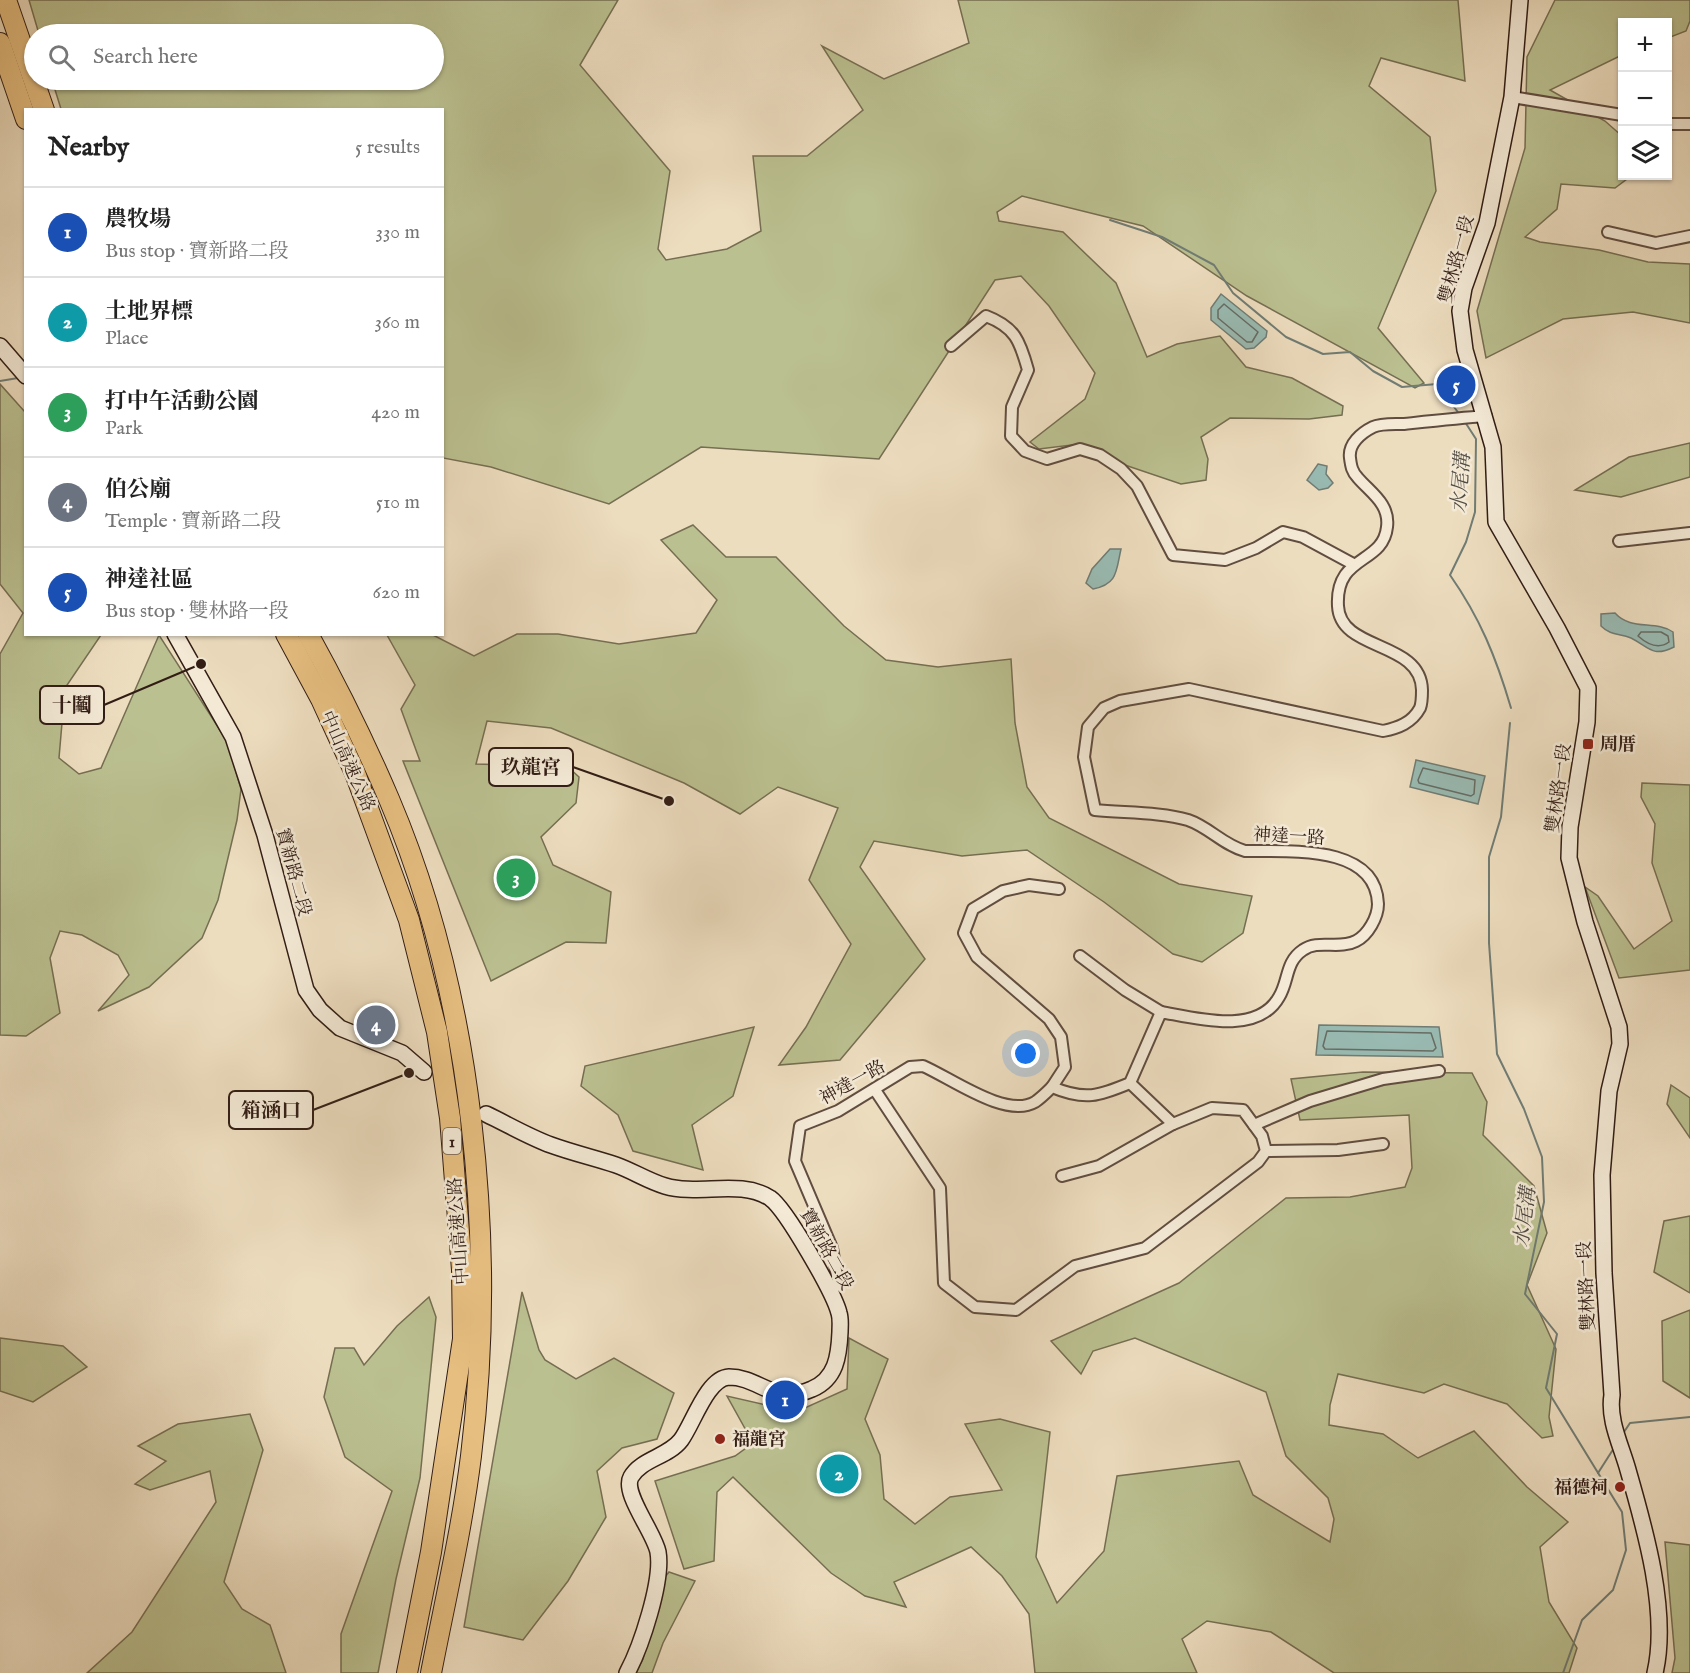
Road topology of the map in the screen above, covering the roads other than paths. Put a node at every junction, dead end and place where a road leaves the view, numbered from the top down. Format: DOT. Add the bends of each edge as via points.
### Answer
graph roads {
  1 [pos="6,0"];
  2 [pos="1520,0"];
  3 [pos="0,43"];
  4 [pos="24,52"];
  5 [pos="37,90"];
  6 [pos="1512,97"];
  7 [pos="43,108"];
  8 [pos="24,113"];
  9 [pos="1618,114"];
  10 [pos="1672,124"];
  11 [pos="1690,124"];
  12 [pos="1608,232"];
  13 [pos="1690,236"];
  14 [pos="0,346"];
  15 [pos="951,346"];
  16 [pos="24,374"];
  17 [pos="1486,416"];
  18 [pos="1690,533"];
  19 [pos="1618,541"];
  20 [pos="1353,564"];
  21 [pos="176,636"];
  22 [pos="287,636"];
  23 [pos="309,636"];
  24 [pos="1059,889"];
  25 [pos="1080,956"];
  26 [pos="1161,1012"];
  27 [pos="1439,1071"];
  28 [pos="424,1072"];
  29 [pos="1130,1083"];
  30 [pos="1053,1087"];
  31 [pos="875,1090"];
  32 [pos="486,1114"];
  33 [pos="1173,1124"];
  34 [pos="1254,1125"];
  35 [pos="1383,1144"];
  36 [pos="1266,1151"];
  37 [pos="1062,1176"];
  38 [pos="832,1293"];
  39 [pos="407,1673"];
  40 [pos="431,1673"];
  41 [pos="627,1673"];
  42 [pos="1655,1673"];
  1 -- 4 [label="highway"];
  2 -- 6 [label="street, 雙林路一段"];
  3 -- 8 [label="highway"];
  5 -- 7 [label="highway"];
  6 -- 9 [label="street"];
  6 -- 17 [label="street, 雙林路一段" via="1487,223 1460,311 1466,350"];
  10 -- 11 [label="street"];
  12 -- 13 [label="street" via="1656,243"];
  14 -- 16 [label="street"];
  15 -- 20 [label="street" via="986,316 1004,323 1021,347 1028,370 1012,407 1011,436 1025,451 1047,459 1080,449 1100,455 1121,469 1137,486 1173,555 1225,560 1283,532 1303,537"];
  17 -- 20 [label="street, 神達一路" via="1374,426 1355,440 1349,453 1351,468 1385,509 1388,526 1382,544"];
  17 -- 42 [label="street, 雙林路一段" via="1493,447 1496,522 1587,688 1586,728 1569,827 1569,858 1619,1027 1602,1175 1610,1410 1629,1470 1655,1592 1659,1626"];
  18 -- 19 [label="street"];
  20 -- 26 [label="street, 神達一路" via="1338,591 1338,610 1353,633 1415,667 1422,681 1422,697 1420,707 1406,723 1383,731 1189,689 1120,701 1104,708 1088,728 1084,757 1095,810 1187,820 1245,851 1332,855 1354,865 1376,889 1378,907 1366,932 1356,941 1338,947 1304,948 1291,962 1279,998 1260,1015 1243,1021"];
  21 -- 28 [label="street, 寶新路二段" via="233,737 265,835 306,990 340,1028 402,1053"];
  22 -- 39 [label="highway, 中山高速公路 / 1" via="355,773 409,920 437,1032 450,1118 462,1270 463,1339"];
  23 -- 40 [label="highway, 中山高速公路 / 1" via="389,799 405,842 445,973 472,1136 482,1242 480,1340 469,1466"];
  24 -- 30 [label="street" via="1029,885 1003,891 973,909 964,933 977,957 1049,1019 1061,1037 1065,1067"];
  25 -- 26 [label="street"];
  26 -- 29 [label="street"];
  27 -- 34 [label="street" via="1383,1078 1310,1101"];
  29 -- 30 [label="street" via="1098,1096 1081,1097"];
  29 -- 33 [label="street"];
  30 -- 31 [label="street, 神達一路" via="1034,1102 1019,1107 1000,1104 923,1066 910,1067"];
  31 -- 36 [label="street" via="939,1188 944,1282 975,1307 1016,1310 1074,1266 1145,1248 1258,1162"];
  31 -- 38 [label="street, 神達一路" via="800,1126 795,1161 832,1248 838,1281"];
  32 -- 38 [label="street, 寶新路二段" via="550,1144 667,1186 752,1190 771,1199 784,1212"];
  33 -- 34 [label="street" via="1212,1108 1243,1110"];
  33 -- 37 [label="street" via="1099,1166"];
  34 -- 36 [label="street"];
  35 -- 36 [label="street" via="1338,1150"];
  38 -- 41 [label="street, 寶新路二段" via="840,1315 834,1373 812,1390 785,1395 726,1377 713,1386 681,1440 669,1452 639,1468 630,1479 628,1492 652,1534 658,1555 643,1638"];
}
